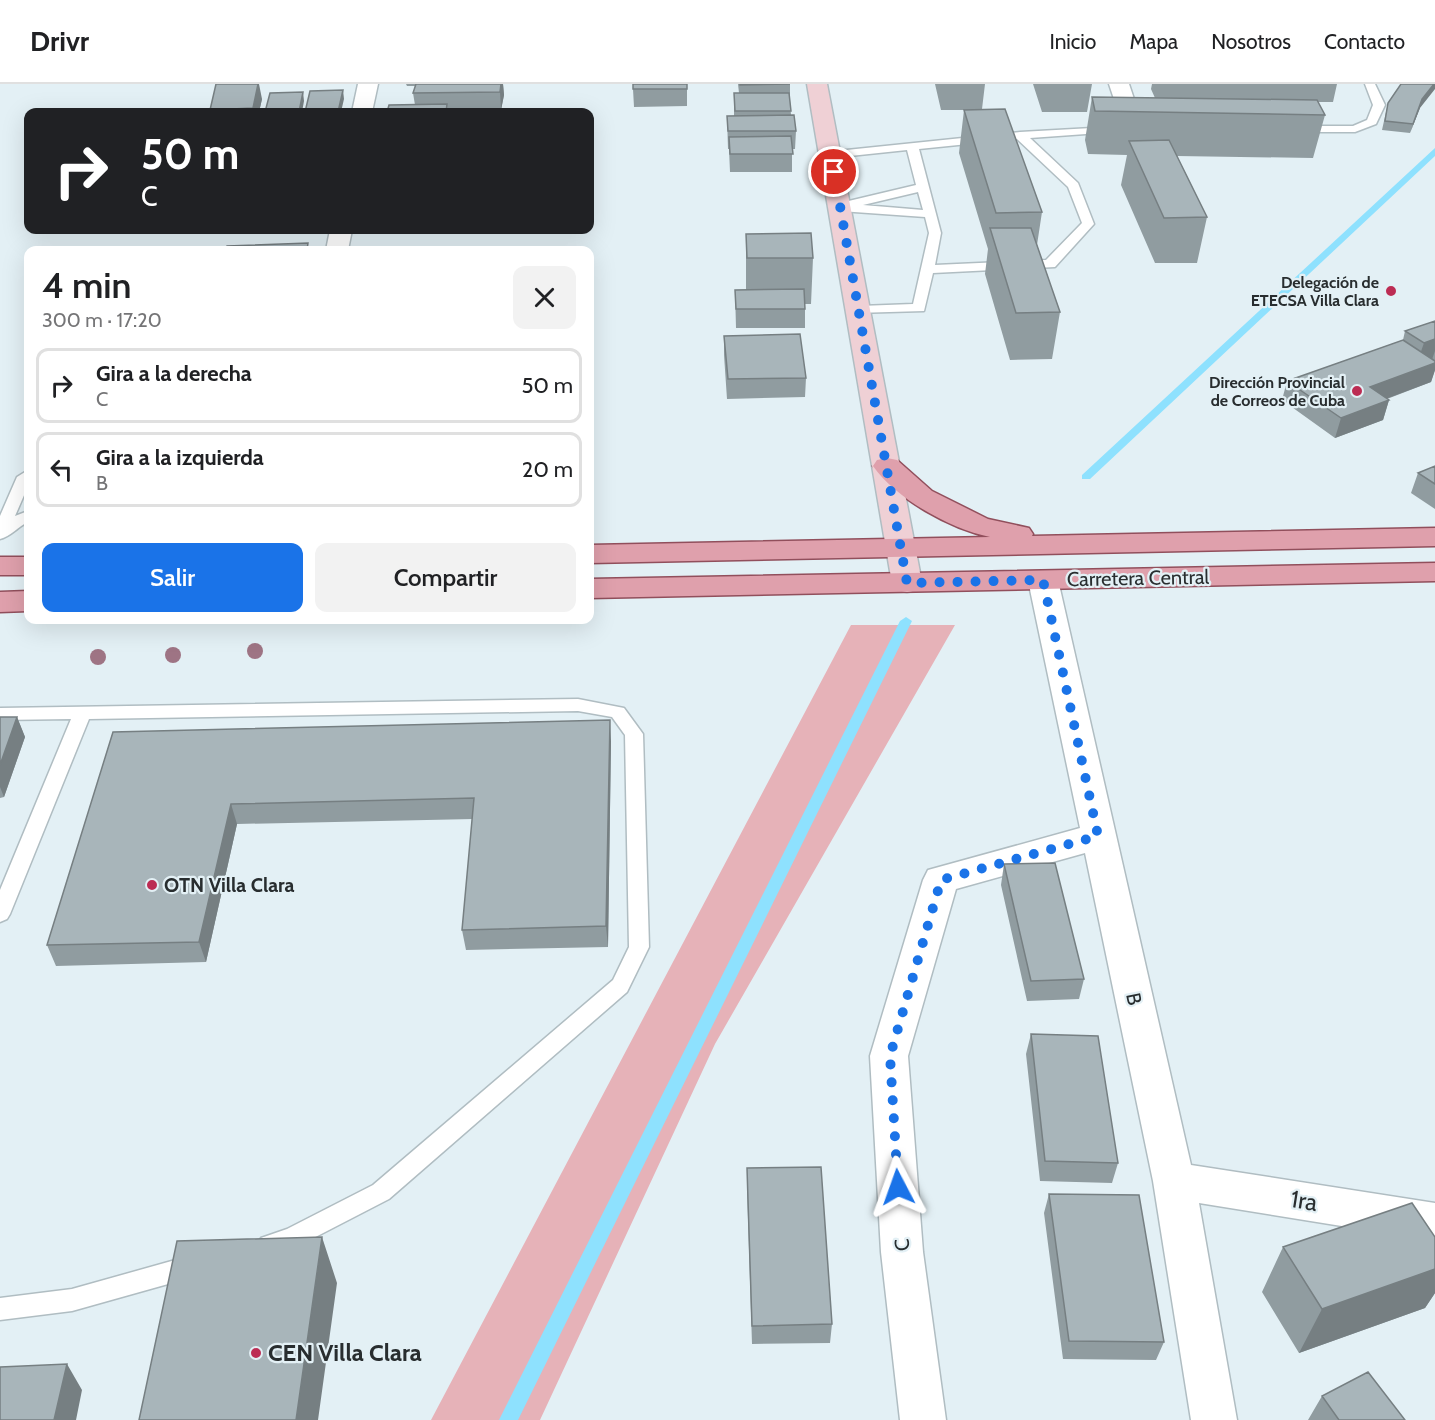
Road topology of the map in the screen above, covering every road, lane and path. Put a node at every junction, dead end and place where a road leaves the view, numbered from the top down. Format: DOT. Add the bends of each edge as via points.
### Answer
graph roads {
  1 [pos="368,84"];
  2 [pos="817,84"];
  3 [pos="1119,84"];
  4 [pos="1370,84"];
  5 [pos="363,108"];
  6 [pos="1140,129"];
  7 [pos="1286,129"];
  8 [pos="1020,135"];
  9 [pos="912,145"];
  10 [pos="831,154"];
  11 [pos="923,188"];
  12 [pos="840,207"];
  13 [pos="930,213"];
  14 [pos="929,269"];
  15 [pos="860,310"];
  16 [pos="887,466"];
  17 [pos="24,479"];
  18 [pos="24,518"];
  19 [pos="0,534"];
  20 [pos="1435,537"];
  21 [pos="1068,544"];
  22 [pos="901,548"];
  23 [pos="594,554"];
  24 [pos="0,566"];
  25 [pos="24,566"];
  26 [pos="1435,572"];
  27 [pos="1043,580"];
  28 [pos="907,583"];
  29 [pos="594,589"];
  30 [pos="24,601"];
  31 [pos="0,602"];
  32 [pos="82,713"];
  33 [pos="0,714"];
  34 [pos="1098,836"];
  35 [pos="0,914"];
  36 [pos="1174,1181"];
  37 [pos="1435,1222"];
  38 [pos="248,1250"];
  39 [pos="215,1260"];
  40 [pos="0,1309"];
  41 [pos="922,1420"];
  42 [pos="1214,1420"];
  1 -- 5 [label="street"];
  2 -- 10 [label="street"];
  3 -- 6 [label="street"];
  4 -- 7 [label="lane" via="1379,105 1372,122 1356,129"];
  6 -- 8 [label="lane"];
  8 -- 9 [label="lane"];
  8 -- 14 [label="lane" via="1074,186 1089,224 1050,264"];
  9 -- 10 [label="lane"];
  9 -- 11 [label="lane"];
  10 -- 12 [label="street"];
  11 -- 12 [label="lane"];
  11 -- 13 [label="lane"];
  12 -- 13 [label="lane"];
  12 -- 15 [label="street"];
  13 -- 14 [label="lane" via="935,233"];
  14 -- 15 [label="lane" via="920,308"];
  15 -- 16 [label="street"];
  16 -- 21 [label="main road" via="922,497 980,526"];
  16 -- 22 [label="street"];
  17 -- 19 [label="lane"];
  18 -- 19 [label="lane"];
  20 -- 21 [label="main road, Carretera Central"];
  21 -- 22 [label="main road, Carretera Central"];
  22 -- 23 [label="main road, Carretera Central"];
  22 -- 28 [label="street"];
  24 -- 25 [label="main road"];
  26 -- 27 [label="main road, Carretera Central"];
  27 -- 28 [label="main road, Carretera Central"];
  27 -- 34 [label="street, B"];
  28 -- 29 [label="main road, Carretera Central"];
  30 -- 31 [label="main road"];
  32 -- 33 [label="lane"];
  32 -- 35 [label="lane"];
  32 -- 38 [label="lane" via="578,705 618,712 634,734 639,947 620,986 381,1192 292,1238"];
  34 -- 36 [label="street, B"];
  34 -- 41 [label="street, C" via="941,880 890,1056 902,1252"];
  36 -- 37 [label="street, 1ra"];
  36 -- 42 [label="street, B"];
  39 -- 40 [label="lane" via="72,1300"];
}
